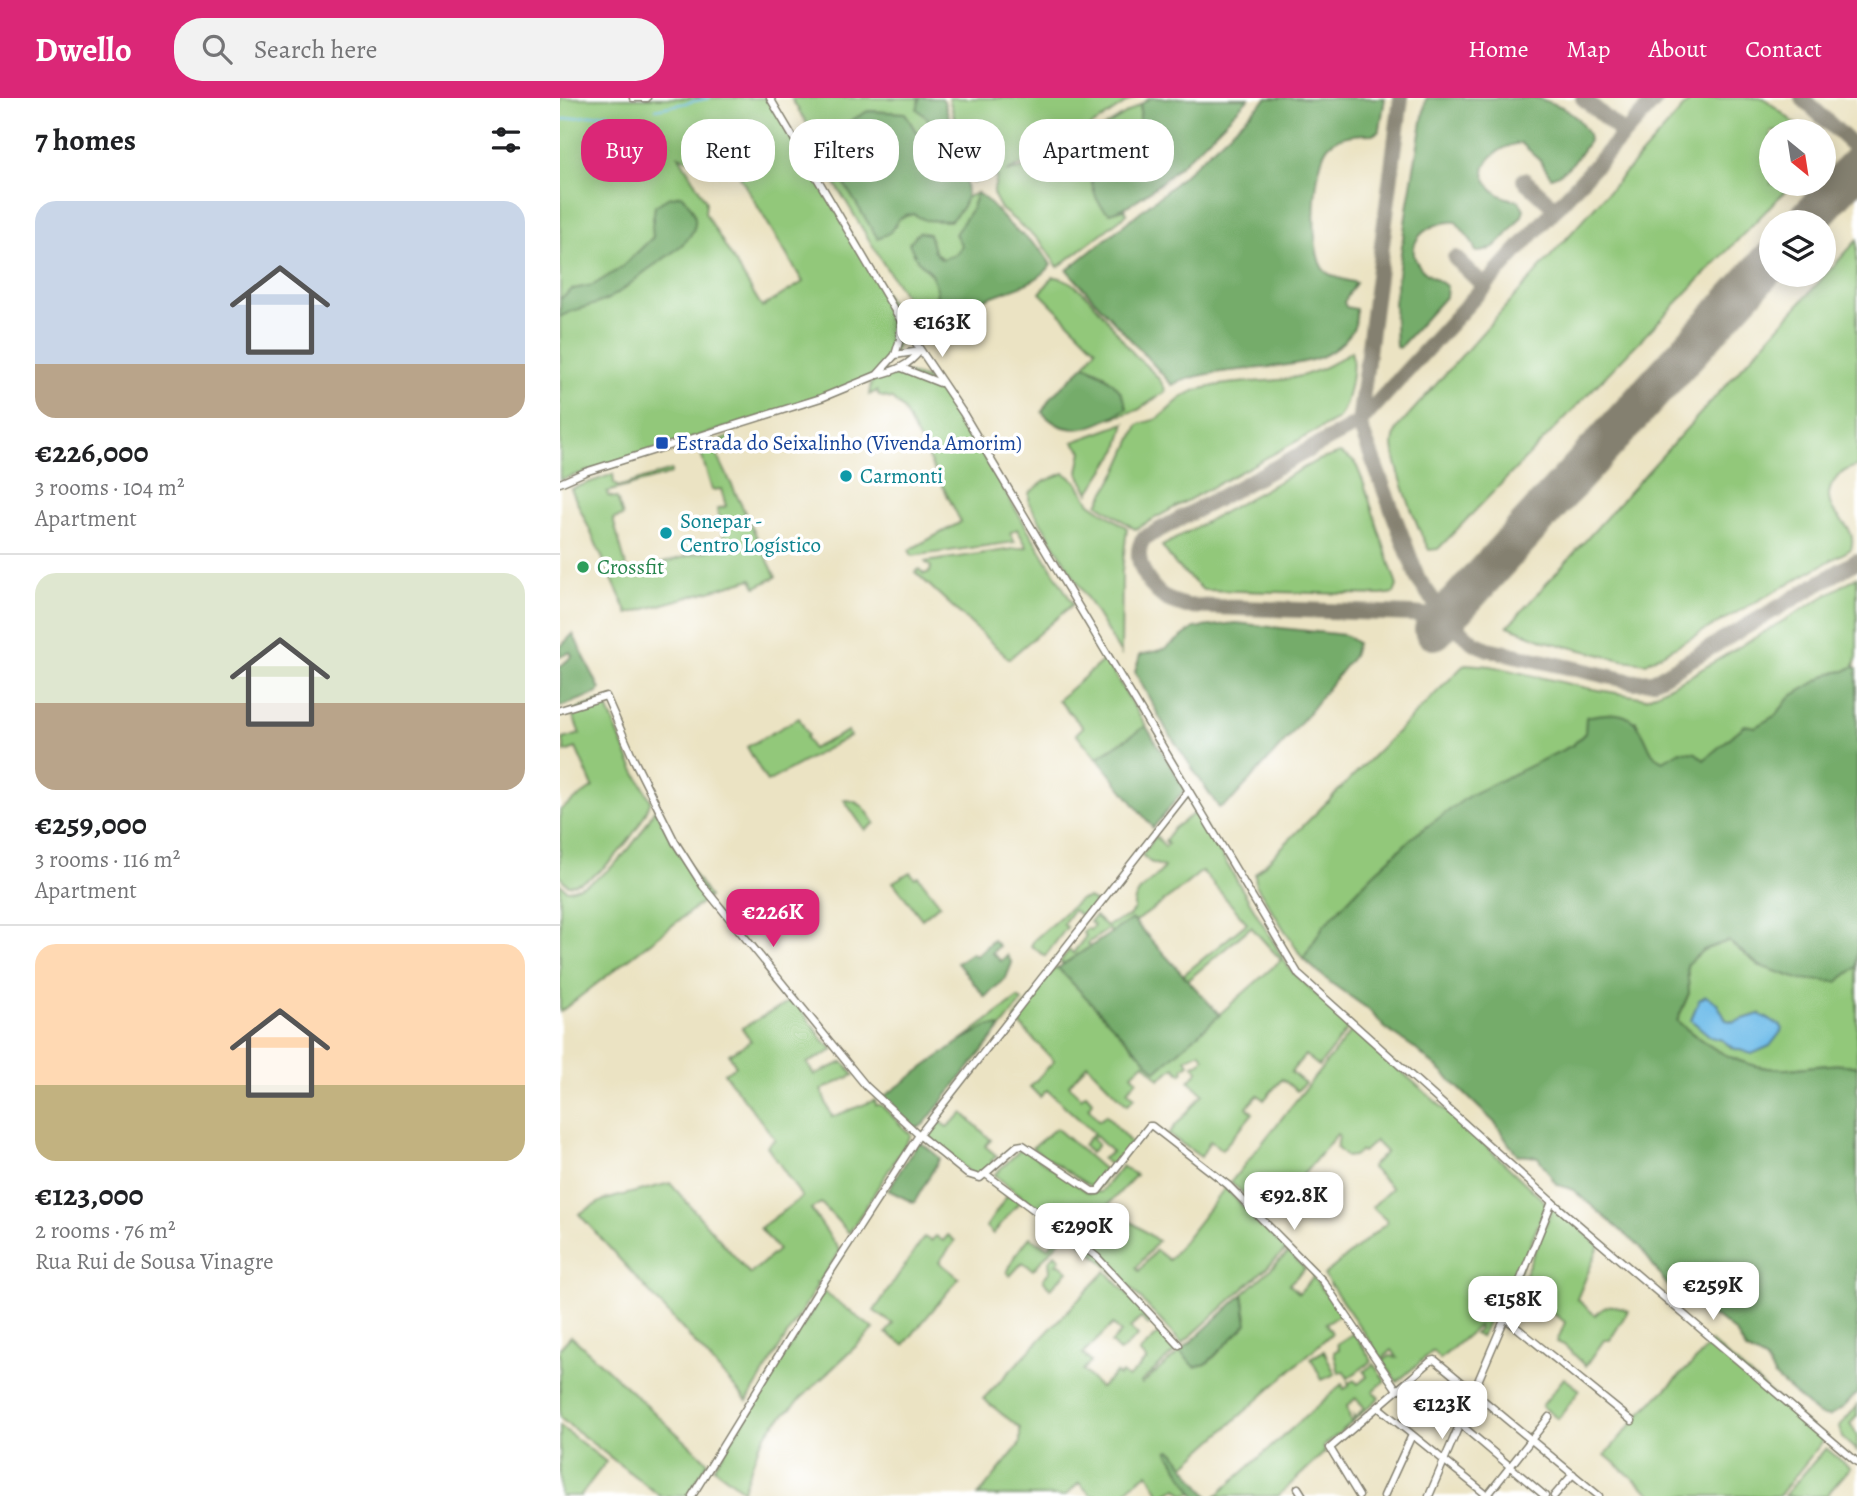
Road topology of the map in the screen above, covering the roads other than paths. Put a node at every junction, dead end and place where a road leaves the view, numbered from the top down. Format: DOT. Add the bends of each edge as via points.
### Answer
graph roads {
  1 [pos="633,98"];
  2 [pos="648,98"];
  3 [pos="770,98"];
  4 [pos="901,321"];
  5 [pos="920,351"];
  6 [pos="895,355"];
  7 [pos="902,368"];
  8 [pos="877,375"];
  9 [pos="942,383"];
  10 [pos="560,483"];
  11 [pos="560,710"];
  12 [pos="1188,791"];
  13 [pos="919,1135"];
  14 [pos="987,1175"];
  15 [pos="1552,1202"];
  16 [pos="1506,1318"];
  17 [pos="1179,1345"];
  18 [pos="1397,1390"];
  19 [pos="1474,1391"];
  20 [pos="1378,1407"];
  21 [pos="1549,1418"];
  22 [pos="1632,1421"];
  23 [pos="1461,1425"];
  24 [pos="1412,1435"];
  25 [pos="1531,1439"];
  26 [pos="1446,1460"];
  27 [pos="1857,1462"];
  28 [pos="1511,1466"];
  29 [pos="1573,1474"];
  30 [pos="1298,1488"];
  31 [pos="692,1496"];
  32 [pos="1303,1496"];
  33 [pos="1359,1496"];
  34 [pos="1384,1496"];
  35 [pos="1429,1496"];
  36 [pos="1487,1496"];
  37 [pos="1545,1496"];
  38 [pos="1553,1496"];
  39 [pos="1599,1496"];
  1 -- 2 [label="street"];
  3 -- 4 [label="street"];
  4 -- 5 [label="street"];
  4 -- 6 [label="street"];
  5 -- 6 [label="street"];
  5 -- 7 [label="street"];
  5 -- 9 [label="street"];
  6 -- 8 [label="street"];
  7 -- 8 [label="street"];
  7 -- 9 [label="street"];
  8 -- 10 [label="street" via="821,398"];
  9 -- 12 [label="street"];
  11 -- 13 [label="street" via="606,696 634,761 703,886 866,1086"];
  12 -- 13 [label="street"];
  12 -- 15 [label="street" via="1299,975"];
  13 -- 14 [label="street" via="967,1174"];
  13 -- 31 [label="street"];
  14 -- 17 [label="street" via="1097,1258"];
  14 -- 18 [label="street" via="1023,1145 1098,1191 1149,1126 1228,1185 1323,1281"];
  15 -- 16 [label="street"];
  15 -- 27 [label="street"];
  16 -- 19 [label="street"];
  16 -- 22 [label="street"];
  18 -- 19 [label="street" via="1435,1360"];
  18 -- 20 [label="street"];
  19 -- 23 [label="street"];
  19 -- 25 [label="street"];
  20 -- 24 [label="street"];
  20 -- 33 [label="street" via="1330,1448"];
  21 -- 25 [label="street"];
  23 -- 26 [label="street"];
  23 -- 28 [label="street"];
  24 -- 26 [label="street"];
  24 -- 34 [label="street"];
  25 -- 28 [label="street"];
  25 -- 29 [label="street"];
  26 -- 35 [label="street"];
  26 -- 36 [label="street"];
  28 -- 36 [label="street"];
  28 -- 37 [label="street"];
  29 -- 38 [label="street"];
  29 -- 39 [label="street"];
  30 -- 32 [label="street"];
}
